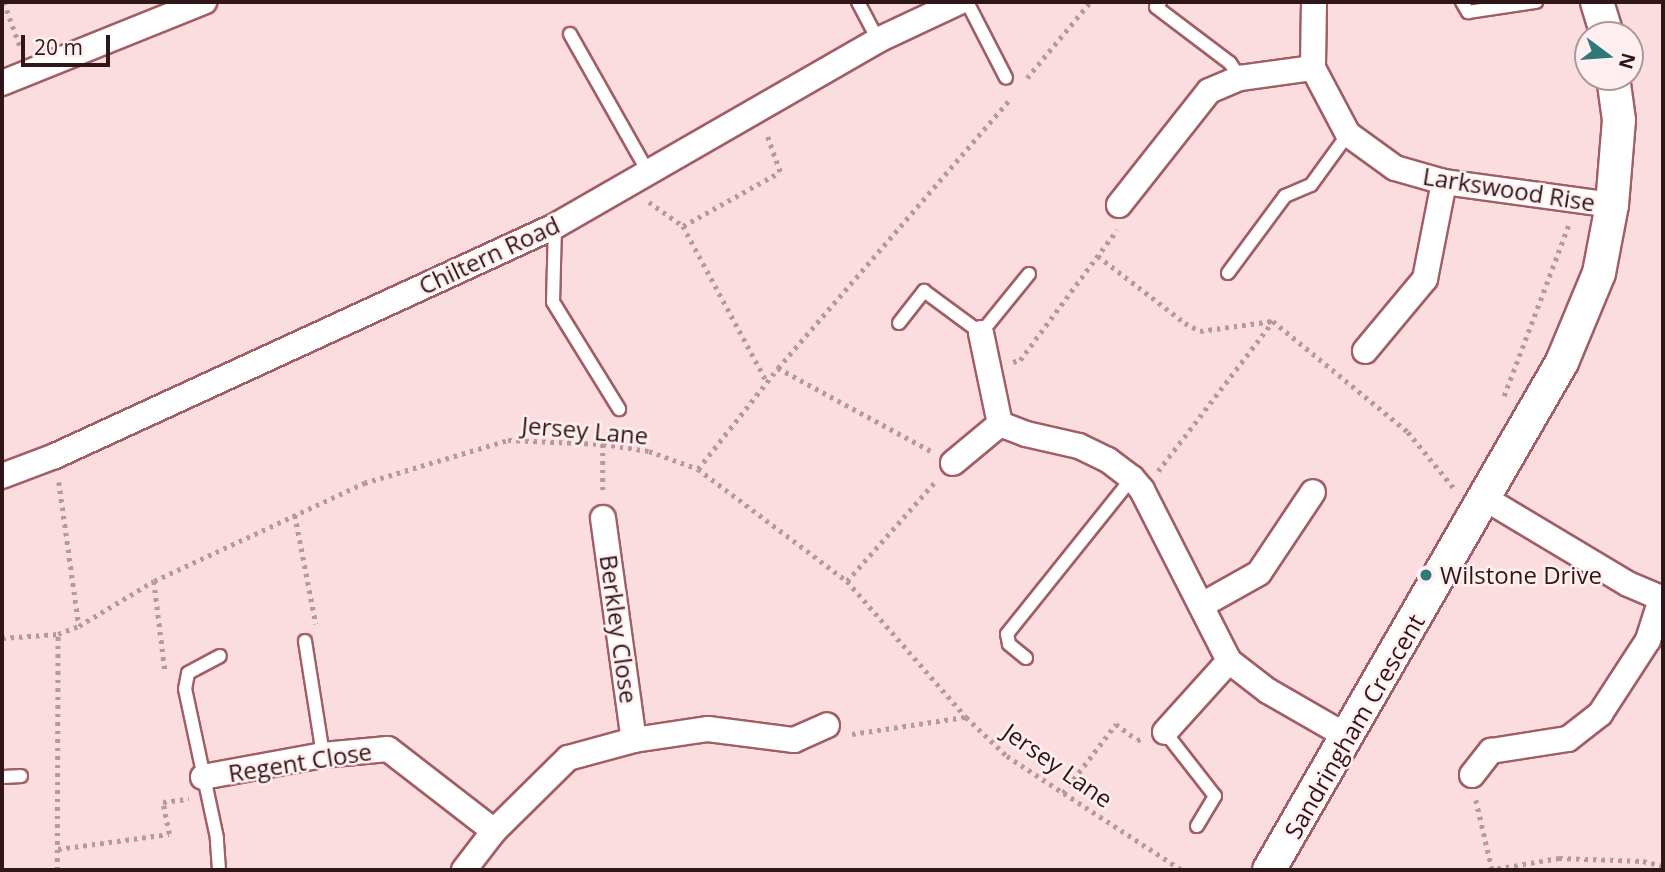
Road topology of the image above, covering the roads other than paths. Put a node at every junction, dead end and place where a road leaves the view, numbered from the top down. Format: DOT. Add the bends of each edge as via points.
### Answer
graph roads {
  1 [pos="204,2"];
  2 [pos="858,2"];
  3 [pos="959,2"];
  4 [pos="967,2"];
  5 [pos="1160,2"];
  6 [pos="1314,2"];
  7 [pos="1462,2"];
  8 [pos="1536,2"];
  9 [pos="1597,2"];
  10 [pos="1603,21"];
  11 [pos="570,34"];
  12 [pos="878,40"];
  13 [pos="1313,68"];
  14 [pos="1006,78"];
  15 [pos="1240,78"];
  16 [pos="2,83"];
  17 [pos="1615,91"];
  18 [pos="1349,134"];
  19 [pos="648,172"];
  20 [pos="1444,183"];
  21 [pos="1599,203"];
  22 [pos="1119,205"];
  23 [pos="555,226"];
  24 [pos="1228,273"];
  25 [pos="1028,274"];
  26 [pos="899,323"];
  27 [pos="981,332"];
  28 [pos="1366,351"];
  29 [pos="619,409"];
  30 [pos="1000,424"];
  31 [pos="953,463"];
  32 [pos="2,476"];
  33 [pos="1137,484"];
  34 [pos="1313,492"];
  35 [pos="1486,499"];
  36 [pos="603,518"];
  37 [pos="1662,599"];
  38 [pos="1202,605"];
  39 [pos="305,641"];
  40 [pos="220,656"];
  41 [pos="1026,658"];
  42 [pos="1229,661"];
  43 [pos="827,725"];
  44 [pos="1165,732"];
  45 [pos="1348,737"];
  46 [pos="634,740"];
  47 [pos="323,755"];
  48 [pos="1472,775"];
  49 [pos="21,776"];
  50 [pos="2,777"];
  51 [pos="205,786"];
  52 [pos="1197,826"];
  53 [pos="494,831"];
  54 [pos="219,870"];
  55 [pos="464,870"];
  56 [pos="1269,870"];
  1 -- 16 [label="street"];
  2 -- 12 [label="lane"];
  3 -- 12 [label="street, Chiltern Road"];
  4 -- 14 [label="lane"];
  5 -- 15 [label="lane" via="1156,7 1230,63"];
  6 -- 13 [label="street, Larkswood Rise"];
  7 -- 8 [label="lane" via="1468,12"];
  9 -- 10 [label="street"];
  11 -- 19 [label="lane"];
  12 -- 19 [label="street, Chiltern Road"];
  13 -- 15 [label="street"];
  13 -- 18 [label="street, Larkswood Rise"];
  15 -- 22 [label="street" via="1209,90"];
  17 -- 21 [label="street, Sandringham Crescent" via="1619,120"];
  18 -- 20 [label="street, Larkswood Rise" via="1395,169"];
  18 -- 24 [label="lane" via="1311,185 1285,196"];
  19 -- 23 [label="street, Chiltern Road"];
  20 -- 21 [label="street, Larkswood Rise"];
  20 -- 28 [label="street" via="1425,279"];
  21 -- 35 [label="street, Sandringham Crescent" via="1600,273 1562,362"];
  23 -- 29 [label="lane" via="553,302"];
  23 -- 32 [label="street, Chiltern Road" via="55,456"];
  25 -- 27 [label="lane"];
  26 -- 27 [label="lane" via="924,291"];
  27 -- 30 [label="street"];
  30 -- 31 [label="street"];
  30 -- 33 [label="street" via="1079,446 1108,460"];
  33 -- 38 [label="street"];
  33 -- 41 [label="lane" via="1007,634 1009,644"];
  34 -- 38 [label="street" via="1259,573"];
  35 -- 37 [label="street" via="1628,584"];
  35 -- 45 [label="street, Sandringham Crescent"];
  36 -- 46 [label="street, Berkley Close"];
  37 -- 48 [label="street" via="1647,640 1600,714 1568,738 1491,751"];
  38 -- 42 [label="street"];
  39 -- 47 [label="lane"];
  40 -- 51 [label="lane" via="188,673 185,690"];
  42 -- 44 [label="street"];
  42 -- 45 [label="street" via="1268,691"];
  43 -- 46 [label="street" via="794,740 708,729"];
  44 -- 52 [label="lane" via="1215,796"];
  45 -- 56 [label="street, Sandringham Crescent"];
  46 -- 53 [label="street" via="568,758"];
  47 -- 51 [label="street, Regent Close"];
  47 -- 53 [label="street, Regent Close" via="388,749"];
  49 -- 50 [label="lane"];
  51 -- 54 [label="lane"];
  53 -- 55 [label="street"];
}
